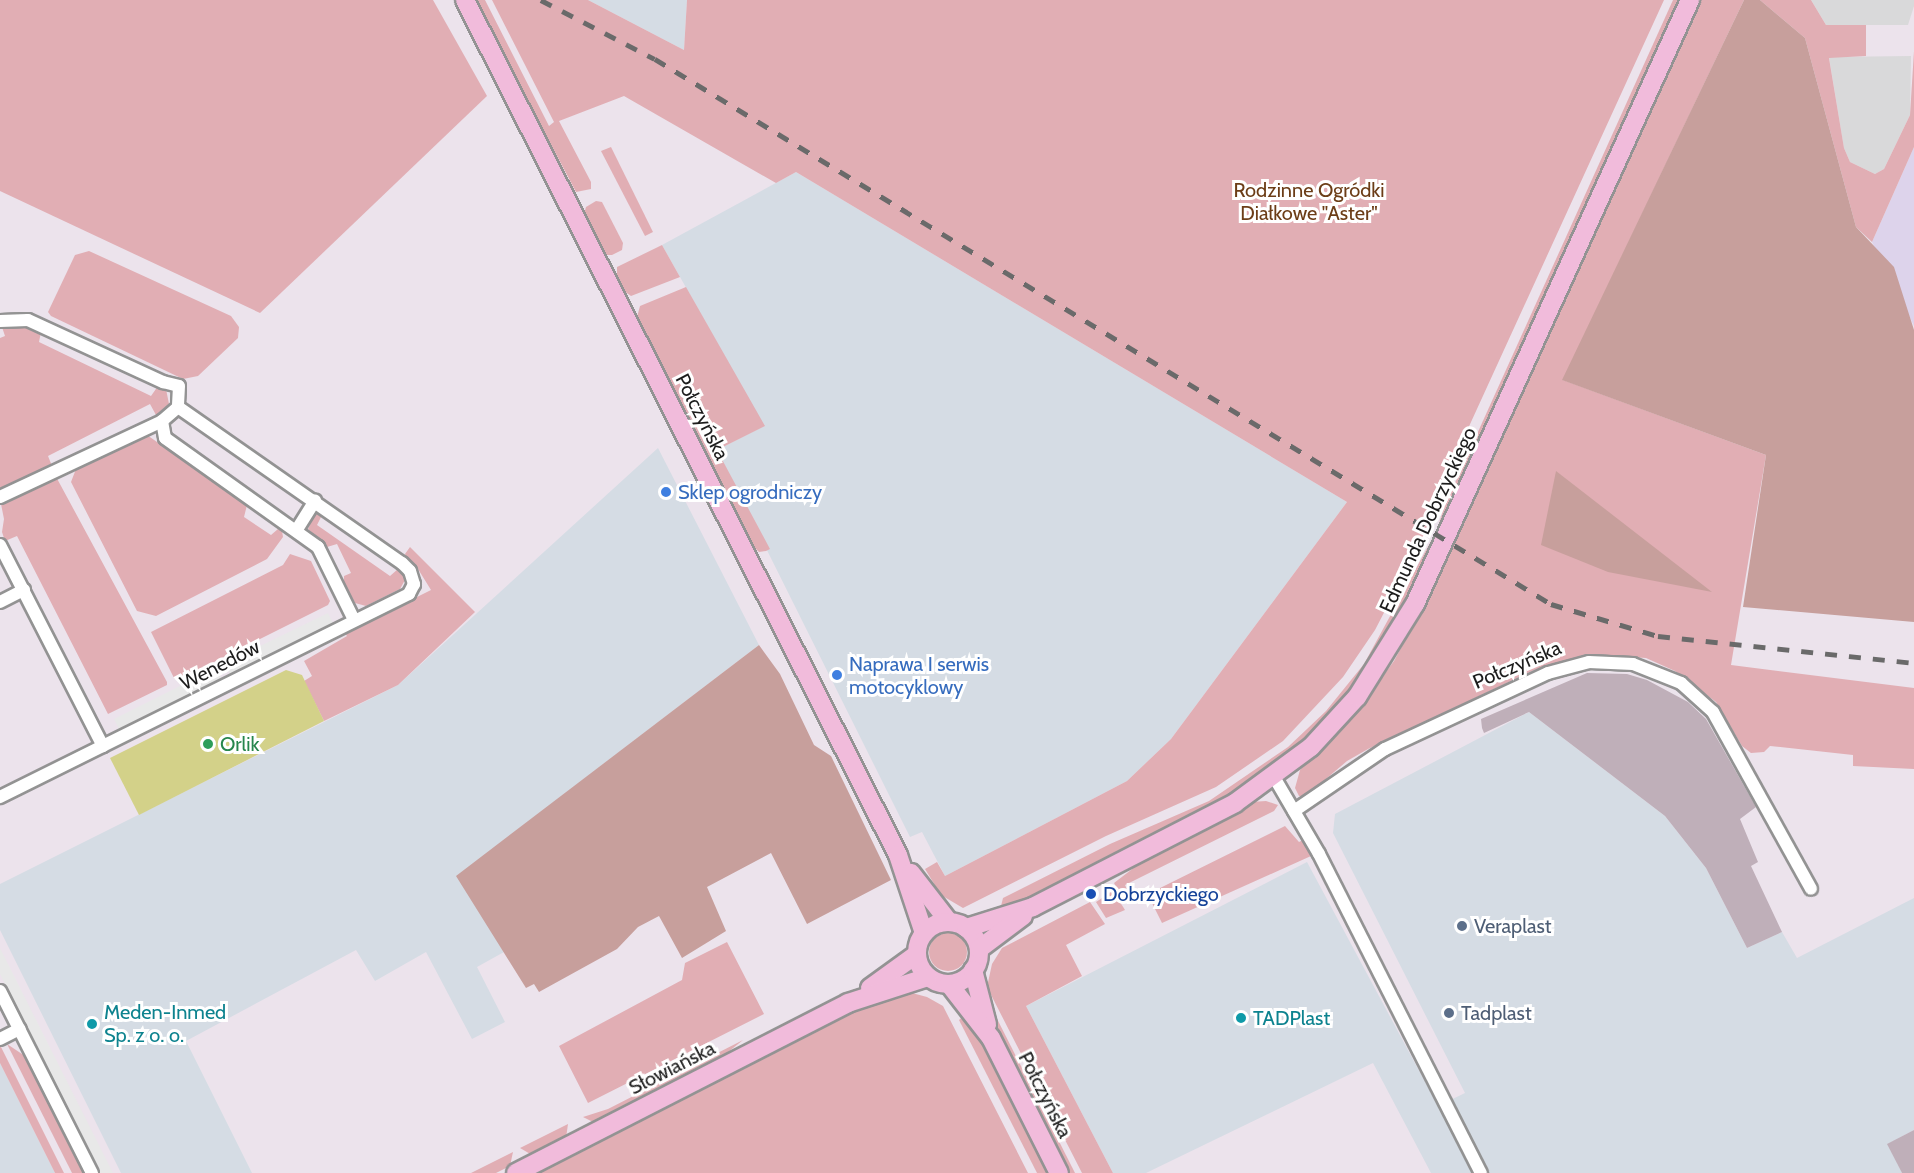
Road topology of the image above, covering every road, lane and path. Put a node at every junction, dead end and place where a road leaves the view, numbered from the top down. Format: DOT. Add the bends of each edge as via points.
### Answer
graph roads {
  1 [pos="465,0"];
  2 [pos="1690,0"];
  3 [pos="0,321"];
  4 [pos="178,407"];
  5 [pos="162,421"];
  6 [pos="0,497"];
  7 [pos="315,501"];
  8 [pos="296,531"];
  9 [pos="0,545"];
  10 [pos="4,560"];
  11 [pos="24,590"];
  12 [pos="0,602"];
  13 [pos="354,620"];
  14 [pos="103,746"];
  15 [pos="1274,777"];
  16 [pos="0,797"];
  17 [pos="1294,811"];
  18 [pos="898,855"];
  19 [pos="1811,889"];
  20 [pos="1034,907"];
  21 [pos="948,922"];
  22 [pos="966,928"];
  23 [pos="924,933"];
  24 [pos="979,950"];
  25 [pos="917,954"];
  26 [pos="973,970"];
  27 [pos="928,977"];
  28 [pos="949,984"];
  29 [pos="0,991"];
  30 [pos="848,1003"];
  31 [pos="20,1029"];
  32 [pos="991,1038"];
  33 [pos="0,1039"];
  34 [pos="92,1173"];
  35 [pos="516,1173"];
  36 [pos="1059,1173"];
  37 [pos="1481,1173"];
  1 -- 18 [label="main road, Połczyńska"];
  2 -- 15 [label="main road, Edmunda Dobrzyckiego" via="1406,623 1342,716"];
  3 -- 4 [label="street" via="28,320 179,386"];
  4 -- 5 [label="street"];
  4 -- 7 [label="street, Wenedów"];
  5 -- 6 [label="street"];
  5 -- 8 [label="street" via="165,438"];
  7 -- 8 [label="street"];
  7 -- 13 [label="street, Wenedów" via="410,571 414,584 409,594"];
  8 -- 13 [label="street" via="318,547"];
  9 -- 10 [label="street"];
  10 -- 11 [label="street"];
  11 -- 12 [label="street"];
  11 -- 14 [label="street"];
  13 -- 14 [label="street, Wenedów"];
  14 -- 16 [label="street, Wenedów"];
  15 -- 17 [label="street"];
  15 -- 20 [label="main road, Edmunda Dobrzyckiego" via="1235,803"];
  17 -- 19 [label="street, Połczyńska" via="1385,749 1548,673 1589,662 1633,664 1681,683 1713,711"];
  17 -- 37 [label="street" via="1383,976"];
  18 -- 21 [label="main road, Połczyńska"];
  18 -- 23 [label="main road, Połczyńska"];
  20 -- 22 [label="main road, Edmunda Dobrzyckiego"];
  20 -- 24 [label="main road, Edmunda Dobrzyckiego"];
  21 -- 22 [label="main road"];
  21 -- 23 [label="main road"];
  22 -- 24 [label="main road"];
  23 -- 25 [label="main road"];
  24 -- 26 [label="main road"];
  25 -- 27 [label="main road"];
  25 -- 30 [label="main road, Słowiańska"];
  26 -- 28 [label="main road" via="965,979"];
  26 -- 32 [label="main road, Połczyńska"];
  27 -- 28 [label="main road"];
  27 -- 30 [label="main road, Słowiańska"];
  28 -- 32 [label="main road, Połczyńska"];
  29 -- 31 [label="street"];
  30 -- 35 [label="main road, Słowiańska"];
  31 -- 33 [label="street"];
  31 -- 34 [label="street"];
  32 -- 36 [label="main road, Połczyńska"];
}
